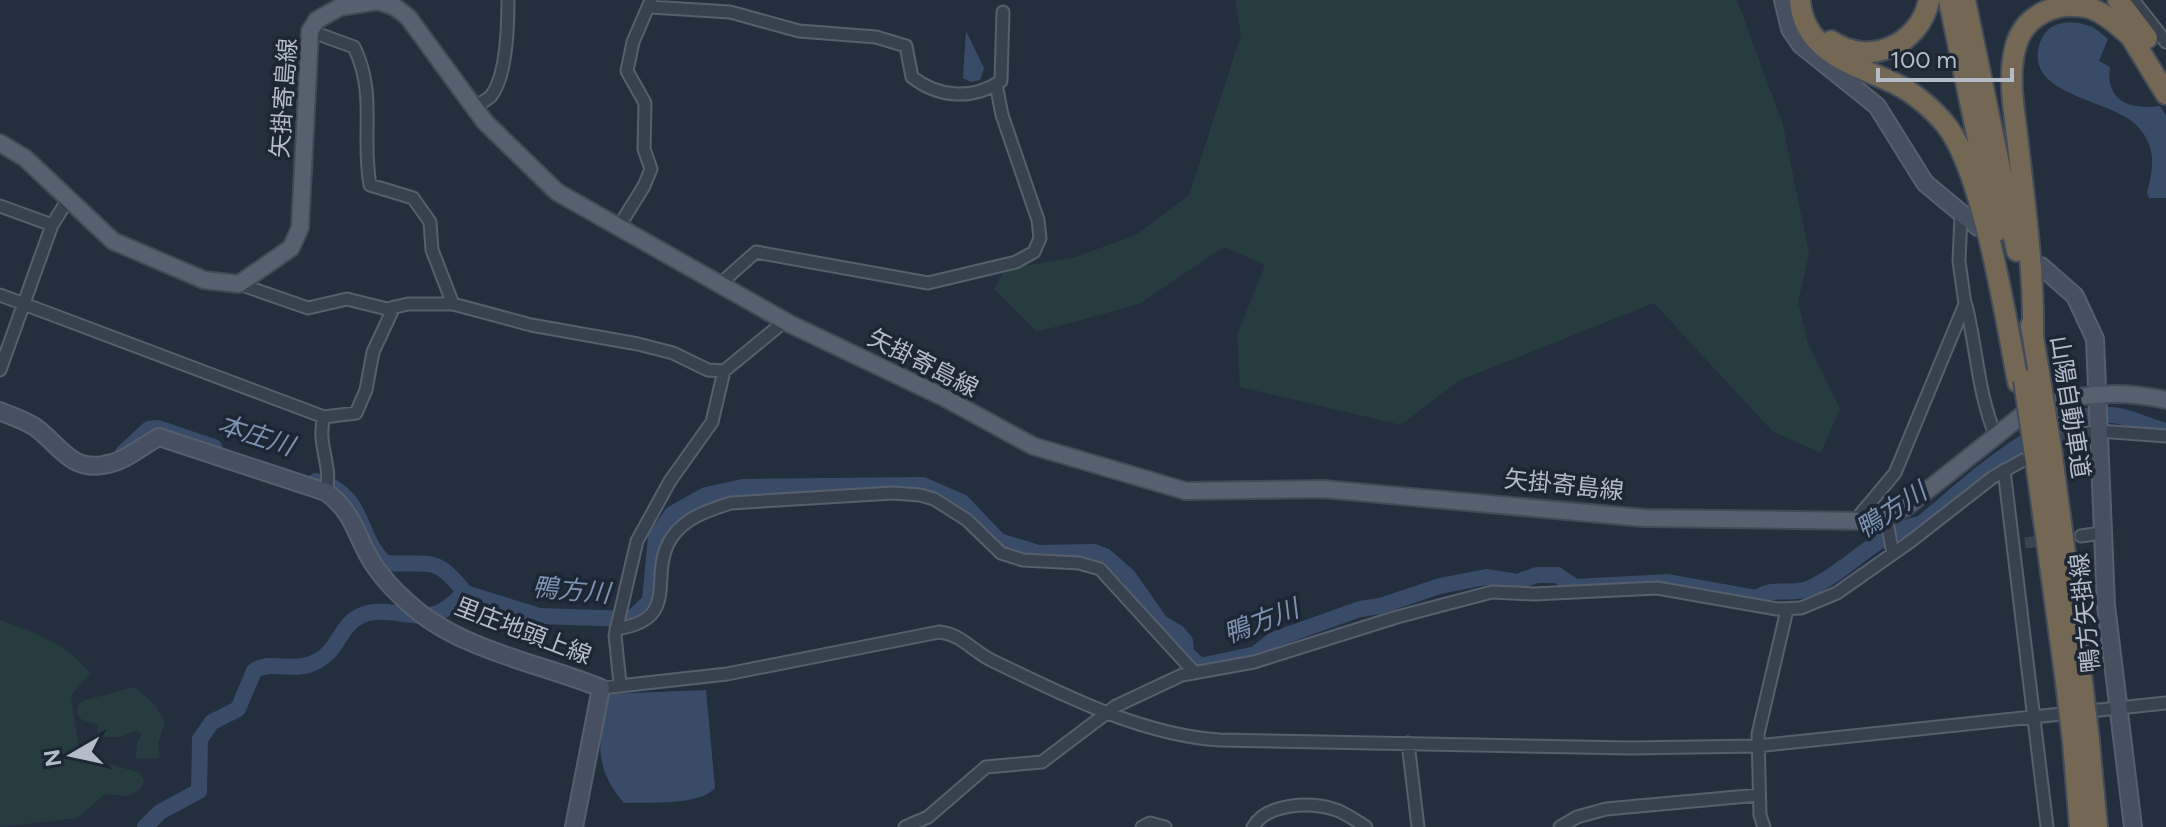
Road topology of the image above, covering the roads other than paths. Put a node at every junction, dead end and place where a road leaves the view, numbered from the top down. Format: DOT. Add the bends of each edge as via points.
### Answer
graph roads {
  1 [pos="508,0"];
  2 [pos="1783,0"];
  3 [pos="1800,0"];
  4 [pos="1810,0"];
  5 [pos="1929,0"];
  6 [pos="1949,0"];
  7 [pos="1965,0"];
  8 [pos="2104,0"];
  9 [pos="2118,0"];
  10 [pos="2133,0"];
  11 [pos="650,4"];
  12 [pos="1003,12"];
  13 [pos="310,31"];
  14 [pos="2135,40"];
  15 [pos="2166,42"];
  16 [pos="2166,66"];
  17 [pos="996,84"];
  18 [pos="2166,94"];
  19 [pos="474,107"];
  20 [pos="0,143"];
  21 [pos="67,201"];
  22 [pos="0,206"];
  23 [pos="1961,216"];
  24 [pos="52,225"];
  25 [pos="1978,227"];
  26 [pos="618,228"];
  27 [pos="2041,266"];
  28 [pos="239,284"];
  29 [pos="720,284"];
  30 [pos="0,295"];
  31 [pos="24,304"];
  32 [pos="453,304"];
  33 [pos="1965,304"];
  34 [pos="394,307"];
  35 [pos="785,321"];
  36 [pos="2033,336"];
  37 [pos="0,370"];
  38 [pos="724,371"];
  39 [pos="2027,379"];
  40 [pos="2098,399"];
  41 [pos="2166,400"];
  42 [pos="0,411"];
  43 [pos="324,417"];
  44 [pos="2099,429"];
  45 [pos="2166,436"];
  46 [pos="1996,437"];
  47 [pos="2004,470"];
  48 [pos="328,486"];
  49 [pos="1854,522"];
  50 [pos="1888,524"];
  51 [pos="2101,533"];
  52 [pos="2081,536"];
  53 [pos="1892,551"];
  54 [pos="1787,610"];
  55 [pos="617,626"];
  56 [pos="1193,669"];
  57 [pos="620,684"];
  58 [pos="601,688"];
  59 [pos="2166,703"];
  60 [pos="2119,708"];
  61 [pos="1103,710"];
  62 [pos="2035,716"];
  63 [pos="2081,742"];
  64 [pos="1408,743"];
  65 [pos="1757,746"];
  66 [pos="1759,795"];
  67 [pos="574,827"];
  68 [pos="905,827"];
  69 [pos="1142,827"];
  70 [pos="1165,827"];
  71 [pos="1253,827"];
  72 [pos="1366,827"];
  73 [pos="1418,827"];
  74 [pos="1560,827"];
  75 [pos="1764,827"];
  76 [pos="2047,827"];
  77 [pos="2080,827"];
  78 [pos="2097,827"];
  79 [pos="2133,827"];
  1 -- 19 [label="street" via="501,70 491,96"];
  2 -- 23 [label="main road" via="1790,29 1801,45 1877,106 1925,183"];
  3 -- 39 [label="highway" via="1805,22 1825,50 1916,97 1947,126 1961,149"];
  4 -- 5 [label="highway" via="1822,32 1848,50 1865,53 1903,42 1918,26"];
  6 -- 39 [label="highway, 山陽自動車道"];
  7 -- 36 [label="highway, 山陽自動車道"];
  8 -- 14 [label="highway"];
  9 -- 16 [label="highway"];
  10 -- 15 [label="street"];
  11 -- 17 [label="street" via="730,12 799,31 850,34 906,46 912,77 927,89 962,95 985,92"];
  11 -- 26 [label="street" via="627,71 645,103 644,149 651,169"];
  12 -- 17 [label="street" via="1001,81"];
  13 -- 19 [label="main road, 矢掛寄島線" via="317,20 340,7 378,1 395,7 408,17"];
  13 -- 28 [label="main road, 矢掛寄島線" via="300,228 291,248"];
  13 -- 32 [label="street" via="354,47 370,102 364,151 370,185 413,198 430,222 432,250"];
  14 -- 18 [label="highway"];
  14 -- 36 [label="highway" via="2109,18 2067,4 2046,9 2021,31 2015,50 2014,103 2034,291"];
  17 -- 29 [label="street" via="1038,220 1040,238 1034,252 1016,262 928,283 756,252"];
  19 -- 26 [label="main road, 矢掛寄島線" via="533,172"];
  20 -- 21 [label="main road" via="25,158"];
  21 -- 24 [label="street"];
  21 -- 28 [label="main road" via="124,248 204,280"];
  22 -- 24 [label="street"];
  23 -- 25 [label="main road"];
  23 -- 33 [label="street" via="1959,261"];
  24 -- 31 [label="street"];
  26 -- 29 [label="main road, 矢掛寄島線"];
  27 -- 40 [label="main road, 鴨方矢掛線" via="2066,286 2087,315 2097,353"];
  28 -- 34 [label="street" via="308,308 347,299"];
  29 -- 35 [label="main road, 矢掛寄島線"];
  30 -- 31 [label="street"];
  31 -- 37 [label="street"];
  31 -- 43 [label="street"];
  32 -- 34 [label="street"];
  32 -- 38 [label="street" via="649,347"];
  33 -- 46 [label="street" via="1978,385"];
  33 -- 49 [label="street" via="1895,473"];
  34 -- 43 [label="street" via="373,352 356,413"];
  35 -- 38 [label="street"];
  35 -- 49 [label="main road, 矢掛寄島線" via="1033,446 1186,491 1323,489 1644,518"];
  36 -- 39 [label="highway, 山陽自動車道"];
  38 -- 55 [label="street" via="712,422 670,481 637,541"];
  39 -- 63 [label="highway, 山陽自動車道, bridge" via="2043,452"];
  40 -- 41 [label="main road, 矢掛寄島線"];
  40 -- 44 [label="main road, 鴨方矢掛線"];
  40 -- 46 [label="main road, 矢掛寄島線" via="2048,403 2026,412"];
  42 -- 48 [label="main road, 里庄地頭上線" via="33,426 69,460 86,465 120,460 159,437"];
  43 -- 48 [label="street" via="319,435"];
  44 -- 45 [label="street"];
  44 -- 47 [label="street" via="2063,438"];
  44 -- 51 [label="main road, 鴨方矢掛線"];
  46 -- 50 [label="main road, 矢掛寄島線"];
  47 -- 53 [label="street"];
  47 -- 62 [label="street" via="2019,544"];
  48 -- 58 [label="main road, 里庄地頭上線" via="345,506 375,567 421,613 504,654"];
  49 -- 50 [label="main road, 矢掛寄島線"];
  50 -- 53 [label="street"];
  51 -- 52 [label="street"];
  51 -- 60 [label="main road, 鴨方矢掛線"];
  53 -- 54 [label="street" via="1837,593"];
  54 -- 56 [label="street" via="1657,588 1492,592 1254,662"];
  54 -- 65 [label="street"];
  55 -- 56 [label="street" via="637,626 653,613 670,539 707,510 739,502 893,493 934,499 967,520 1001,553 1100,569"];
  55 -- 57 [label="street"];
  56 -- 61 [label="street"];
  57 -- 58 [label="street"];
  57 -- 61 [label="street" via="727,674 939,632 959,637 989,659"];
  58 -- 67 [label="main road, 里庄地頭上線"];
  59 -- 60 [label="street"];
  60 -- 62 [label="street"];
  60 -- 79 [label="main road, 鴨方矢掛線"];
  61 -- 64 [label="street" via="1150,728 1202,739"];
  61 -- 68 [label="street" via="1048,759 986,767 928,817"];
  62 -- 65 [label="street"];
  62 -- 76 [label="street"];
  63 -- 77 [label="highway, 山陽自動車道"];
  63 -- 78 [label="highway, 山陽自動車道"];
  64 -- 65 [label="street"];
  64 -- 73 [label="street"];
  65 -- 66 [label="street"];
  66 -- 74 [label="street" via="1606,809"];
  66 -- 75 [label="street"];
  69 -- 70 [label="street"];
  71 -- 72 [label="street" via="1280,807 1316,806 1336,809"];
}
